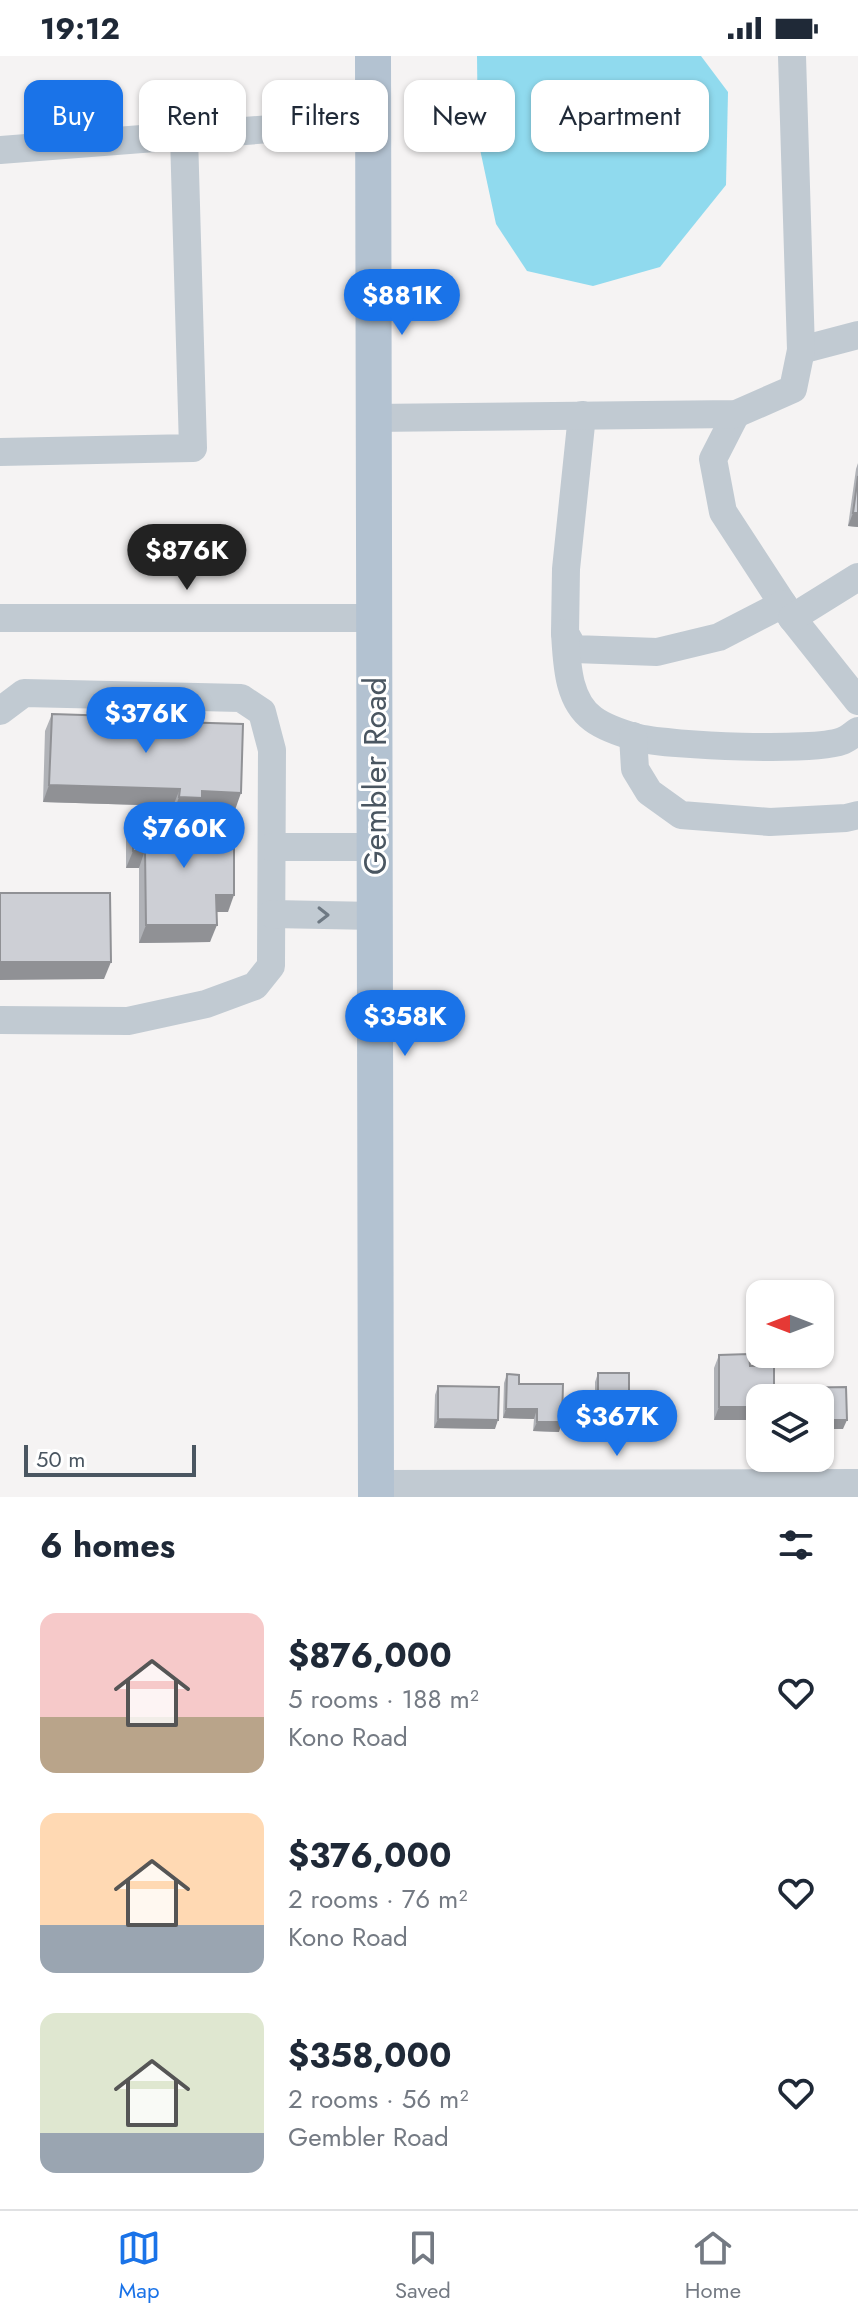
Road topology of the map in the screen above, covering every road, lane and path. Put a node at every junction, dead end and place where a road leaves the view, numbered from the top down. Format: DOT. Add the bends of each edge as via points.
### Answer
graph roads {
  1 [pos="373,56"];
  2 [pos="792,56"];
  3 [pos="373,80"];
  4 [pos="139,139"];
  5 [pos="0,150"];
  6 [pos="184,152"];
  7 [pos="373,152"];
  8 [pos="858,335"];
  9 [pos="801,350"];
  10 [pos="736,414"];
  11 [pos="582,415"];
  12 [pos="372,418"];
  13 [pos="0,452"];
  14 [pos="858,577"];
  15 [pos="788,611"];
  16 [pos="0,618"];
  17 [pos="374,618"];
  18 [pos="565,633"];
  19 [pos="858,701"];
  20 [pos="0,711"];
  21 [pos="858,731"];
  22 [pos="633,736"];
  23 [pos="858,815"];
  24 [pos="272,847"];
  25 [pos="375,847"];
  26 [pos="272,914"];
  27 [pos="375,916"];
  28 [pos="0,1020"];
  29 [pos="858,1483"];
  30 [pos="376,1490"];
  1 -- 3 [label="main road, Gembler Road"];
  2 -- 9 [label="street"];
  4 -- 5 [label="street"];
  6 -- 13 [label="street" via="193,448"];
  7 -- 12 [label="main road, Gembler Road"];
  8 -- 9 [label="street"];
  9 -- 10 [label="street" via="793,389"];
  10 -- 11 [label="street"];
  10 -- 15 [label="street" via="713,459 723,512"];
  11 -- 12 [label="street"];
  11 -- 18 [label="street"];
  12 -- 17 [label="main road, Gembler Road"];
  14 -- 15 [label="street"];
  15 -- 18 [label="street" via="719,637 657,652 574,649"];
  15 -- 19 [label="street"];
  16 -- 17 [label="street"];
  17 -- 25 [label="main road, Gembler Road"];
  18 -- 22 [label="street" via="568,669 580,707 593,719"];
  20 -- 24 [label="street" via="24,693 241,698 262,712 272,750"];
  21 -- 22 [label="street" via="843,741 818,745 688,743"];
  22 -- 23 [label="street" via="635,769 649,792 681,815 770,822"];
  24 -- 25 [label="street"];
  24 -- 26 [label="street"];
  25 -- 27 [label="main road, Gembler Road"];
  26 -- 27 [label="street, one-way"];
  26 -- 28 [label="street" via="271,966 255,986 206,1004 128,1021"];
  27 -- 30 [label="main road, Gembler Road"];
  29 -- 30 [label="street"];
}
